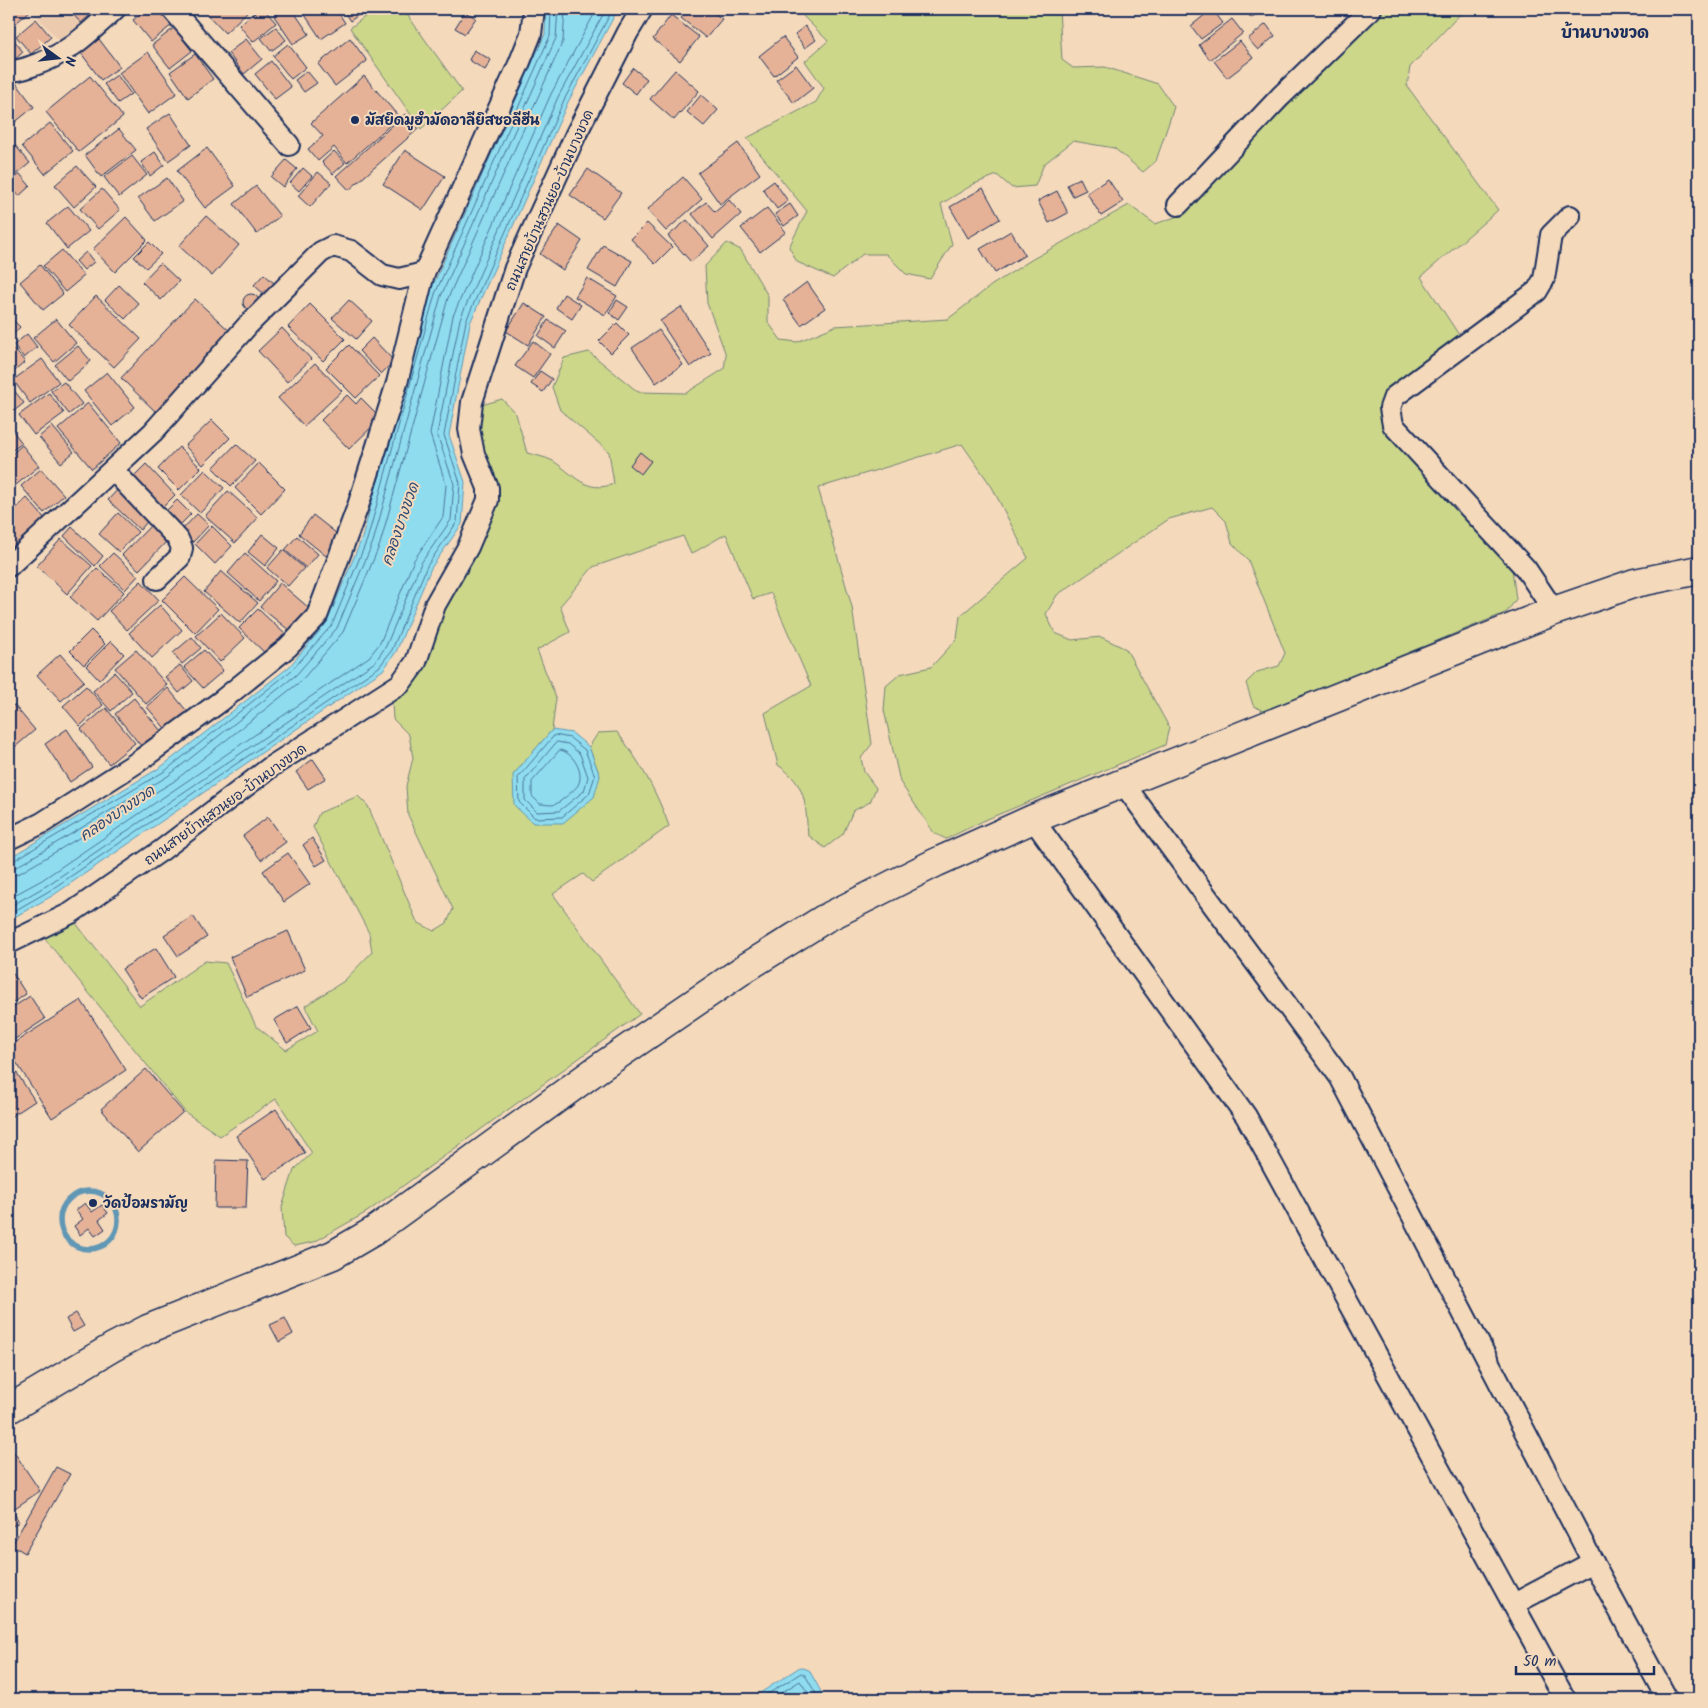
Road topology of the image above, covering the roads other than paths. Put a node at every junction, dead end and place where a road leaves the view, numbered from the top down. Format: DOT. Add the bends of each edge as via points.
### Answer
graph roads {
  1 [pos="115,9"];
  2 [pos="172,9"];
  3 [pos="534,9"];
  4 [pos="642,9"];
  5 [pos="1371,9"];
  6 [pos="9,71"];
  7 [pos="289,145"];
  8 [pos="1178,205"];
  9 [pos="1570,216"];
  10 [pos="424,273"];
  11 [pos="113,470"];
  12 [pos="9,566"];
  13 [pos="1699,570"];
  14 [pos="157,579"];
  15 [pos="1554,611"];
  16 [pos="1122,783"];
  17 [pos="1033,819"];
  18 [pos="9,839"];
  19 [pos="9,943"];
  20 [pos="9,1409"];
  21 [pos="1593,1562"];
  22 [pos="1514,1604"];
  23 [pos="1565,1699"];
  24 [pos="1667,1699"];
  1 -- 6 [label="street" via="79,43 46,62 16,72"];
  2 -- 7 [label="street"];
  3 -- 10 [label="street" via="531,34 519,64"];
  4 -- 19 [label="street, ถนนสายบ้านสวนยอ-บ้านบางขวด" via="576,134 515,268 472,402 469,430 474,454 488,488 488,500 468,547 435,605 416,662 400,684 272,766 132,871 71,913"];
  5 -- 8 [label="street" via="1280,97"];
  9 -- 15 [label="street" via="1551,235 1544,278 1537,290 1394,397 1390,408 1393,425 1526,569"];
  10 -- 11 [label="street" via="399,279 382,274 351,251 334,246 321,252 248,325 153,432"];
  10 -- 18 [label="street" via="397,383 358,506 317,616 288,647 136,763 49,818"];
  11 -- 12 [label="street"];
  11 -- 14 [label="street" via="178,539 182,548 180,557"];
  13 -- 15 [label="main road" via="1635,583"];
  15 -- 16 [label="main road"];
  16 -- 17 [label="main road"];
  16 -- 21 [label="street" via="1340,1077"];
  17 -- 20 [label="main road" via="937,862 824,919 599,1068 374,1231 333,1255 148,1329 113,1346"];
  17 -- 22 [label="street" via="1246,1116"];
  21 -- 22 [label="street"];
  21 -- 24 [label="street"];
  22 -- 23 [label="street"];
}
